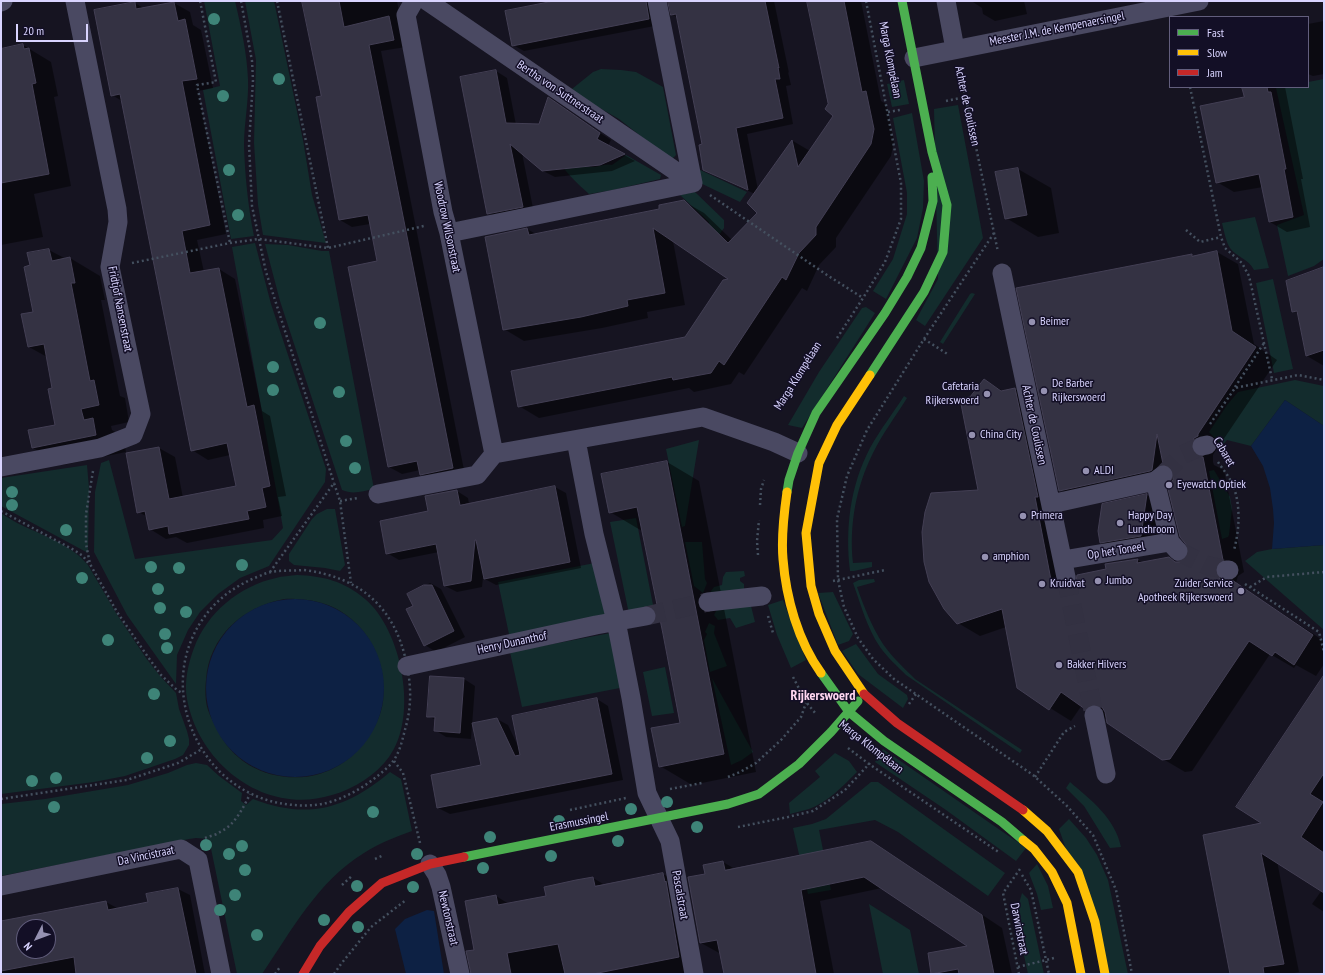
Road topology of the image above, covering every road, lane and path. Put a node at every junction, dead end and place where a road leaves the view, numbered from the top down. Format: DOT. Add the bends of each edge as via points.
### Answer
graph roads {
  1 [pos="74,1"];
  2 [pos="200,1"];
  3 [pos="241,1"];
  4 [pos="277,1"];
  5 [pos="414,1"];
  6 [pos="427,1"];
  7 [pos="657,1"];
  8 [pos="866,1"];
  9 [pos="902,1"];
  10 [pos="946,1"];
  11 [pos="1199,1"];
  12 [pos="1173,3"];
  13 [pos="955,49"];
  14 [pos="914,58"];
  15 [pos="1190,88"];
  16 [pos="932,152"];
  17 [pos="693,183"];
  18 [pos="447,228"];
  19 [pos="1186,230"];
  20 [pos="1221,237"];
  21 [pos="259,239"];
  22 [pos="230,243"];
  23 [pos="328,248"];
  24 [pos="110,267"];
  25 [pos="1002,273"];
  26 [pos="864,298"];
  27 [pos="924,339"];
  28 [pos="834,342"];
  29 [pos="1264,343"];
  30 [pos="949,355"];
  31 [pos="1272,379"];
  32 [pos="1324,380"];
  33 [pos="1235,388"];
  34 [pos="576,440"];
  35 [pos="100,448"];
  36 [pos="494,454"];
  37 [pos="808,458"];
  38 [pos="1,467"];
  39 [pos="765,476"];
  40 [pos="334,483"];
  41 [pos="378,494"];
  42 [pos="1051,504"];
  43 [pos="1,511"];
  44 [pos="759,511"];
  45 [pos="759,518"];
  46 [pos="759,562"];
  47 [pos="90,564"];
  48 [pos="1064,568"];
  49 [pos="885,570"];
  50 [pos="1227,570"];
  51 [pos="270,572"];
  52 [pos="1324,572"];
  53 [pos="838,580"];
  54 [pos="351,583"];
  55 [pos="762,596"];
  56 [pos="708,602"];
  57 [pos="646,616"];
  58 [pos="616,621"];
  59 [pos="776,639"];
  60 [pos="1324,652"];
  61 [pos="407,666"];
  62 [pos="792,675"];
  63 [pos="182,693"];
  64 [pos="864,694"];
  65 [pos="849,712"];
  66 [pos="1094,716"];
  67 [pos="830,732"];
  68 [pos="202,749"];
  69 [pos="394,761"];
  70 [pos="869,764"];
  71 [pos="1106,774"];
  72 [pos="1035,777"];
  73 [pos="250,794"];
  74 [pos="1,799"];
  75 [pos="1066,805"];
  76 [pos="659,818"];
  77 [pos="736,828"];
  78 [pos="1034,849"];
  79 [pos="1001,854"];
  80 [pos="190,855"];
  81 [pos="430,864"];
  82 [pos="1014,866"];
  83 [pos="1019,870"];
  84 [pos="1,886"];
  85 [pos="441,887"];
  86 [pos="1060,957"];
  87 [pos="1046,960"];
  88 [pos="1018,967"];
  89 [pos="221,974"];
  90 [pos="303,974"];
  91 [pos="334,974"];
  92 [pos="460,974"];
  93 [pos="694,974"];
  94 [pos="1019,974"];
  95 [pos="1049,974"];
  96 [pos="1081,974"];
  97 [pos="1105,974"];
  1 -- 24 [label="street, Fridtjof Nansenstraat" via="117,208 118,222"];
  2 -- 22 [label="path" via="216,82 197,85"];
  3 -- 21 [label="path" via="252,61 252,206"];
  4 -- 23 [label="path"];
  5 -- 18 [label="street, Woodrow Wilsonstraat" via="406,15"];
  6 -- 17 [label="street, Bertha von Suttnerstraat"];
  7 -- 17 [label="street"];
  8 -- 26 [label="path, Marga Klompélaan" via="901,183 901,219 885,262"];
  9 -- 14 [label="street, Marga Klompélaan"];
  10 -- 13 [label="street"];
  11 -- 12 [label="street, Meester J.M. de Kempenaersingel"];
  12 -- 13 [label="street, Meester J.M. de Kempenaersingel"];
  13 -- 14 [label="street, Meester J.M. de Kempenaersingel"];
  13 -- 27 [label="path, Achter de Coulissen" via="994,233"];
  14 -- 16 [label="street, Marga Klompélaan"];
  15 -- 20 [label="path"];
  16 -- 37 [label="street, Marga Klompélaan" via="933,202 921,248 907,278 885,313 816,413"];
  16 -- 37 [label="street, Marga Klompélaan" via="947,205 943,252 924,292 837,424"];
  17 -- 18 [label="street"];
  17 -- 26 [label="path" via="820,271"];
  18 -- 23 [label="path" via="417,227"];
  18 -- 36 [label="street, Woodrow Wilsonstraat"];
  19 -- 20 [label="path" via="1200,242"];
  20 -- 29 [label="path" via="1225,248 1242,263 1249,276"];
  21 -- 22 [label="path"];
  21 -- 23 [label="path"];
  21 -- 40 [label="path" via="266,272"];
  22 -- 24 [label="path"];
  24 -- 35 [label="street, Fridtjof Nansenstraat" via="141,414 133,435"];
  25 -- 42 [label="street, Achter de Coulissen"];
  26 -- 28 [label="path, Marga Klompélaan"];
  27 -- 30 [label="path"];
  27 -- 53 [label="path" via="867,430 847,476 837,519"];
  29 -- 31 [label="path"];
  29 -- 33 [label="path, Cabaret"];
  31 -- 32 [label="path" via="1298,375"];
  31 -- 33 [label="path"];
  33 -- 50 [label="path, Cabaret" via="1204,433 1205,445 1231,481 1238,501 1235,544"];
  34 -- 36 [label="street"];
  34 -- 37 [label="street" via="703,417 774,442"];
  34 -- 58 [label="street" via="594,534"];
  35 -- 38 [label="street, Fridtjof Nansenstraat"];
  35 -- 47 [label="path" via="86,514 86,544"];
  36 -- 41 [label="street" via="477,475"];
  37 -- 64 [label="street, Marga Klompélaan" via="806,533 811,586 819,614 835,651"];
  37 -- 65 [label="street, Marga Klompélaan" via="789,480 784,515 783,558 788,591 797,626 814,663"];
  39 -- 44 [label="path"];
  40 -- 51 [label="path"];
  40 -- 54 [label="path" via="340,501"];
  42 -- 48 [label="street, Achter de Coulissen"];
  42 -- 48 [label="street, Op het Toneel" via="1159,478 1174,546"];
  43 -- 47 [label="path" via="74,550"];
  45 -- 46 [label="path"];
  47 -- 63 [label="path" via="117,612 148,657 161,675"];
  49 -- 53 [label="path"];
  51 -- 54 [label="path" via="321,572"];
  51 -- 63 [label="path" via="238,586 210,609 199,624 185,657"];
  52 -- 60 [label="path" via="1267,577 1250,587 1319,632"];
  53 -- 72 [label="path" via="844,607 858,638 878,664 894,679"];
  54 -- 61 [label="path" via="383,610 395,627"];
  55 -- 56 [label="street"];
  55 -- 59 [label="path"];
  57 -- 58 [label="street, Henry Dunanthof"];
  58 -- 61 [label="street, Henry Dunanthof"];
  58 -- 76 [label="street" via="647,793"];
  61 -- 69 [label="path" via="409,712"];
  62 -- 67 [label="path, Marga Klompélaan" via="806,702"];
  63 -- 68 [label="path" via="192,732"];
  64 -- 65 [label="street, Erasmussingel"];
  64 -- 97 [label="street, Marga Klompélaan" via="897,723 1017,805 1047,831 1078,872 1095,922"];
  65 -- 67 [label="street, Erasmussingel"];
  65 -- 78 [label="street, Marga Klompélaan" via="884,741 1002,822"];
  66 -- 71 [label="street"];
  66 -- 72 [label="path" via="1064,732"];
  67 -- 70 [label="path, Marga Klompélaan"];
  67 -- 76 [label="street, Erasmussingel" via="799,764 759,794 728,804"];
  68 -- 73 [label="path" via="223,775"];
  68 -- 74 [label="path" via="178,763 127,780"];
  69 -- 73 [label="path" via="365,786 329,802 289,805"];
  69 -- 81 [label="path" via="403,773 419,842"];
  70 -- 77 [label="path" via="845,790 813,811"];
  70 -- 79 [label="path, Marga Klompélaan"];
  72 -- 75 [label="path"];
  73 -- 80 [label="path" via="230,826 204,839"];
  76 -- 81 [label="street, Erasmussingel"];
  76 -- 93 [label="street, Pascalstraat" via="670,841"];
  78 -- 83 [label="path, Darwinstraat"];
  78 -- 96 [label="street, Marga Klompélaan" via="1052,872 1067,903"];
  80 -- 84 [label="street, Da Vincistraat" via="181,849"];
  80 -- 89 [label="street, Da Vincistraat" via="198,860"];
  81 -- 85 [label="street, Newtonstraat"];
  81 -- 90 [label="street, Erasmussingel" via="382,883 349,912 320,946"];
  82 -- 83 [label="path"];
  83 -- 87 [label="path" via="1032,890"];
  83 -- 88 [label="path, Darwinstraat" via="1003,893"];
  85 -- 91 [label="path" via="406,900 371,927"];
  85 -- 92 [label="street, Newtonstraat"];
  86 -- 87 [label="path"];
  87 -- 88 [label="path"];
  87 -- 95 [label="path"];
  88 -- 94 [label="path, Darwinstraat"];
}
